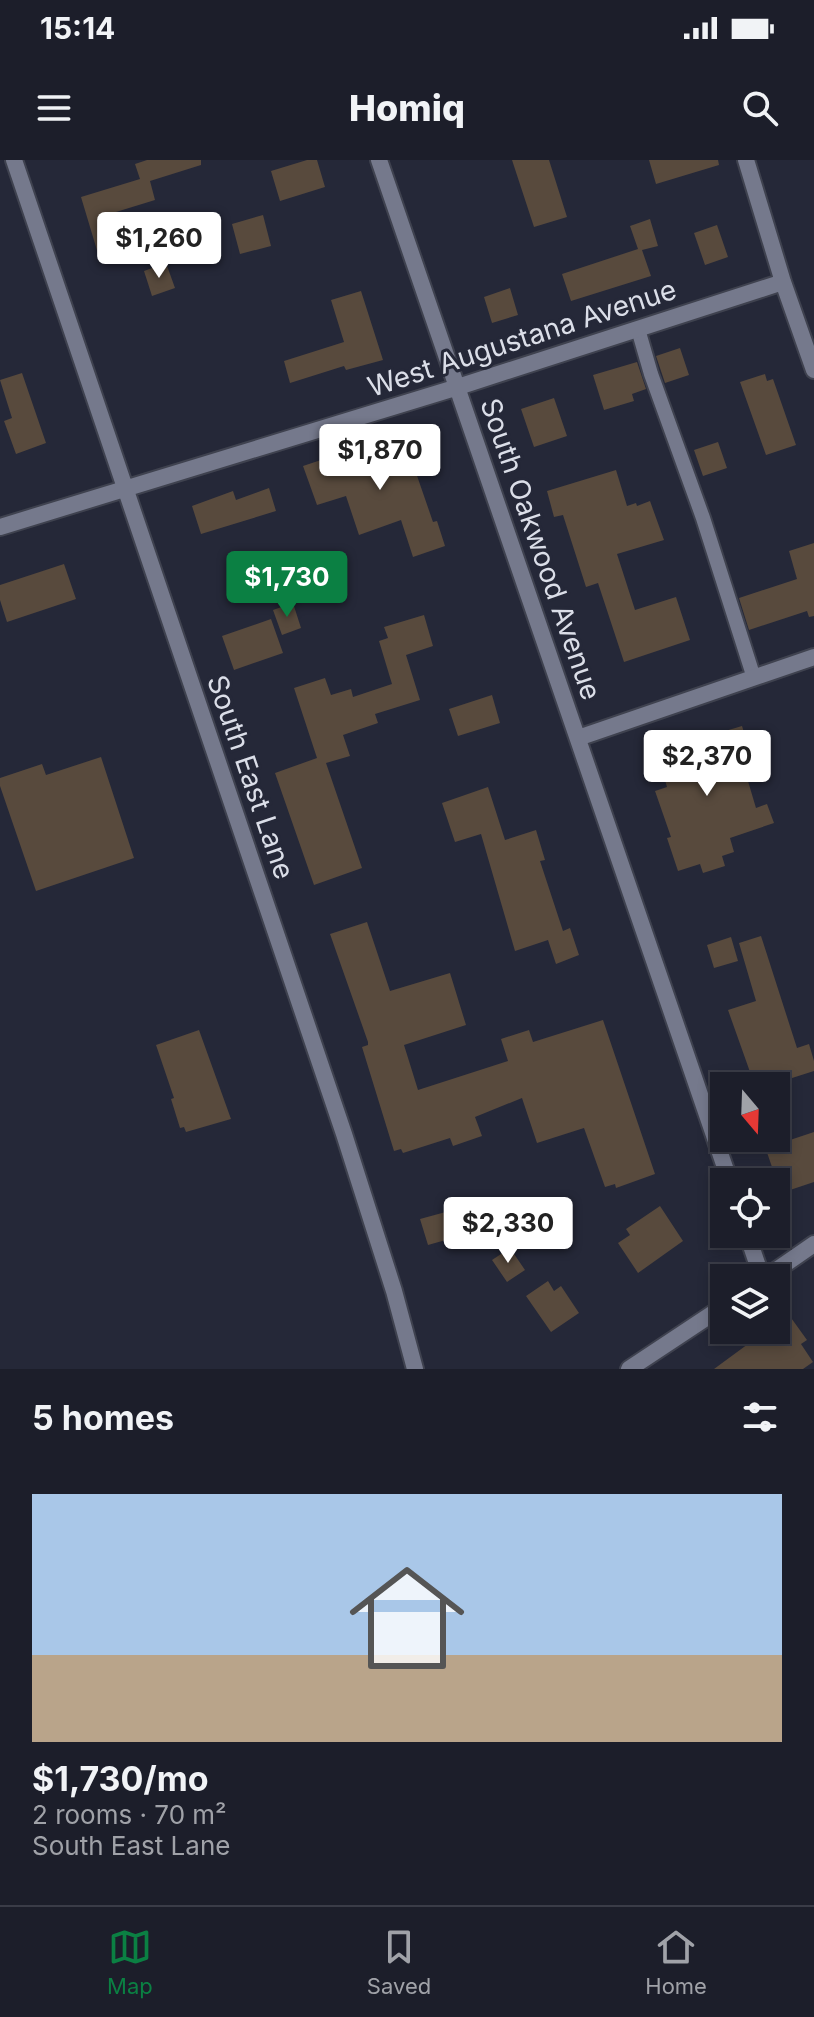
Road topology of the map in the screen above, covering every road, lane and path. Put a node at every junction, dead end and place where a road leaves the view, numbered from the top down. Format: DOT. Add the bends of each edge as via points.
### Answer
graph roads {
  1 [pos="14,160"];
  2 [pos="379,160"];
  3 [pos="746,160"];
  4 [pos="783,282"];
  5 [pos="638,329"];
  6 [pos="814,370"];
  7 [pos="458,387"];
  8 [pos="125,488"];
  9 [pos="0,527"];
  10 [pos="814,657"];
  11 [pos="754,678"];
  12 [pos="578,738"];
  13 [pos="725,1168"];
  14 [pos="814,1244"];
  15 [pos="785,1264"];
  16 [pos="710,1315"];
  17 [pos="415,1369"];
  18 [pos="629,1369"];
  1 -- 8 [label="street, South East Lane"];
  2 -- 7 [label="street, South Oakwood Avenue"];
  3 -- 4 [label="street"];
  4 -- 5 [label="street, West Augustana Avenue"];
  4 -- 6 [label="street"];
  5 -- 7 [label="street, West Augustana Avenue"];
  5 -- 11 [label="lane"];
  7 -- 8 [label="street, West Augustana Avenue"];
  7 -- 12 [label="street, South Oakwood Avenue"];
  8 -- 9 [label="street, West Augustana Avenue"];
  8 -- 17 [label="street, South East Lane" via="359,1177"];
  10 -- 11 [label="street"];
  11 -- 12 [label="street"];
  12 -- 13 [label="street, South Oakwood Avenue"];
  14 -- 15 [label="street"];
  16 -- 18 [label="street"];
}
